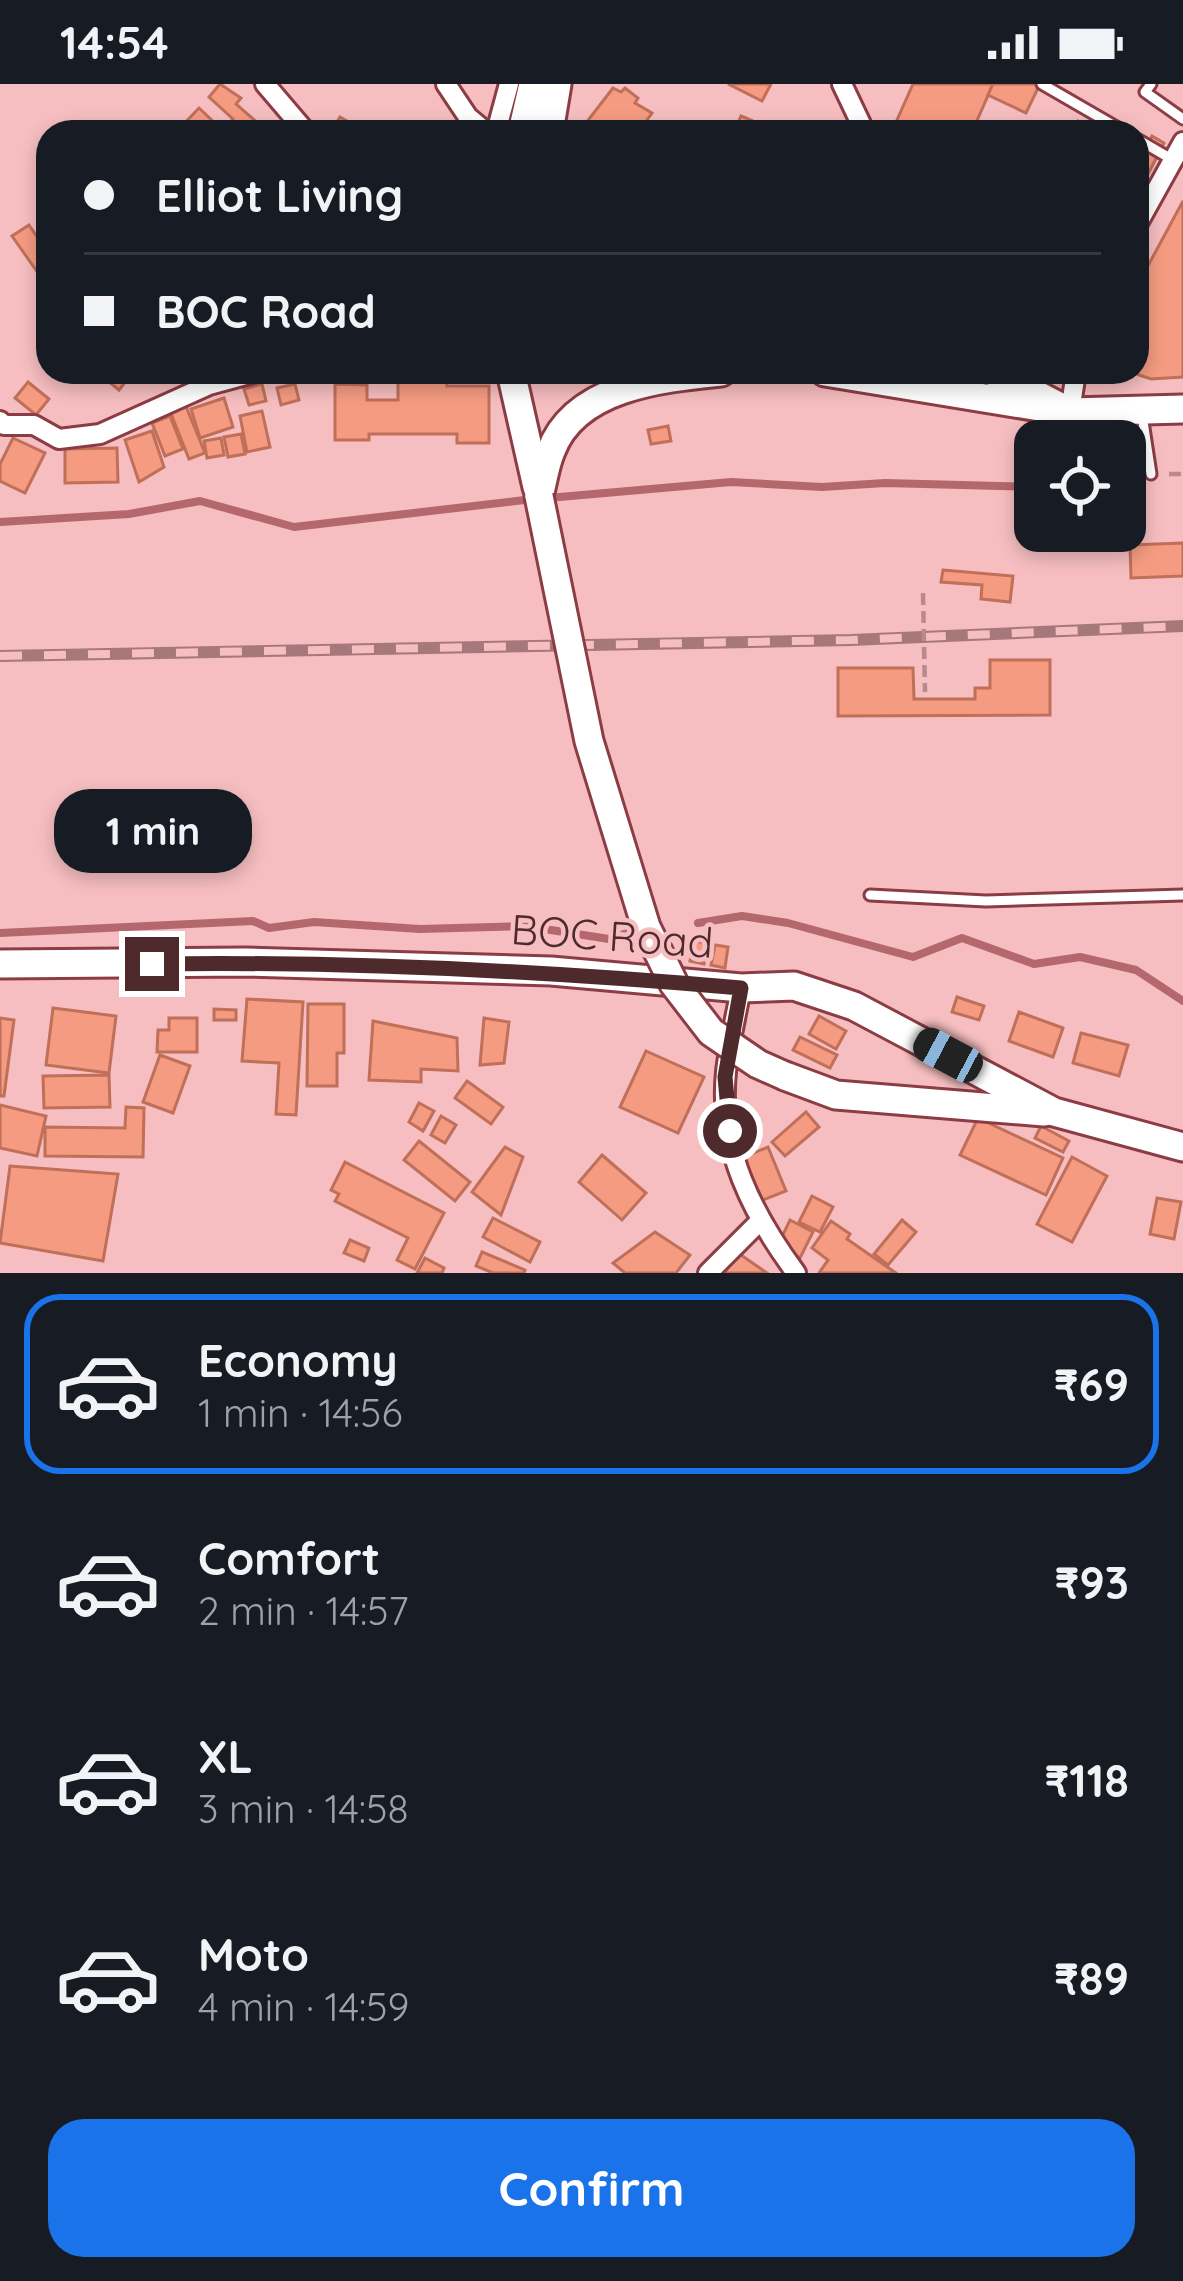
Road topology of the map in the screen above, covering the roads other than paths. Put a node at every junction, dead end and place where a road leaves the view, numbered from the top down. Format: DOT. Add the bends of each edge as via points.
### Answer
graph roads {
  1 [pos="265,84"];
  2 [pos="446,84"];
  3 [pos="509,84"];
  4 [pos="533,84"];
  5 [pos="556,84"];
  6 [pos="842,84"];
  7 [pos="1042,84"];
  8 [pos="1151,84"];
  9 [pos="1183,119"];
  10 [pos="296,120"];
  11 [pos="472,120"];
  12 [pos="499,120"];
  13 [pos="525,120"];
  14 [pos="551,120"];
  15 [pos="859,120"];
  16 [pos="1104,120"];
  17 [pos="1149,143"];
  18 [pos="1178,151"];
  19 [pos="1149,203"];
  20 [pos="212,384"];
  21 [pos="514,384"];
  22 [pos="651,384"];
  23 [pos="898,384"];
  24 [pos="1016,384"];
  25 [pos="1074,384"];
  26 [pos="1183,409"];
  27 [pos="1142,410"];
  28 [pos="1070,412"];
  29 [pos="0,421"];
  30 [pos="1151,474"];
  31 [pos="539,496"];
  32 [pos="870,895"];
  33 [pos="1183,895"];
  34 [pos="0,964"];
  35 [pos="741,988"];
  36 [pos="1054,1112"];
  37 [pos="1183,1147"];
  38 [pos="759,1222"];
  39 [pos="708,1273"];
  40 [pos="796,1273"];
  1 -- 10 [label="street"];
  2 -- 11 [label="street"];
  3 -- 12 [label="street"];
  4 -- 13 [label="main road"];
  5 -- 14 [label="main road"];
  6 -- 15 [label="street"];
  7 -- 16 [label="lane"];
  8 -- 9 [label="lane" via="1145,92"];
  17 -- 18 [label="lane"];
  18 -- 19 [label="street"];
  20 -- 29 [label="street" via="100,434 58,439 34,425"];
  21 -- 31 [label="main road"];
  22 -- 31 [label="main road" via="597,399 568,422 551,447"];
  23 -- 28 [label="main road"];
  24 -- 28 [label="main road"];
  25 -- 28 [label="street"];
  26 -- 27 [label="main road"];
  27 -- 28 [label="main road"];
  27 -- 30 [label="lane"];
  31 -- 36 [label="main road, bridge" via="589,741 646,928 711,1032 758,1064 836,1095"];
  32 -- 33 [label="lane"];
  34 -- 35 [label="main road, BOC Road" via="527,970"];
  35 -- 36 [label="main road, BOC Road" via="794,986 854,1006"];
  35 -- 38 [label="street" via="725,1077 742,1184"];
  36 -- 37 [label="main road, BOC Road"];
  38 -- 39 [label="street"];
  38 -- 40 [label="street"];
}
